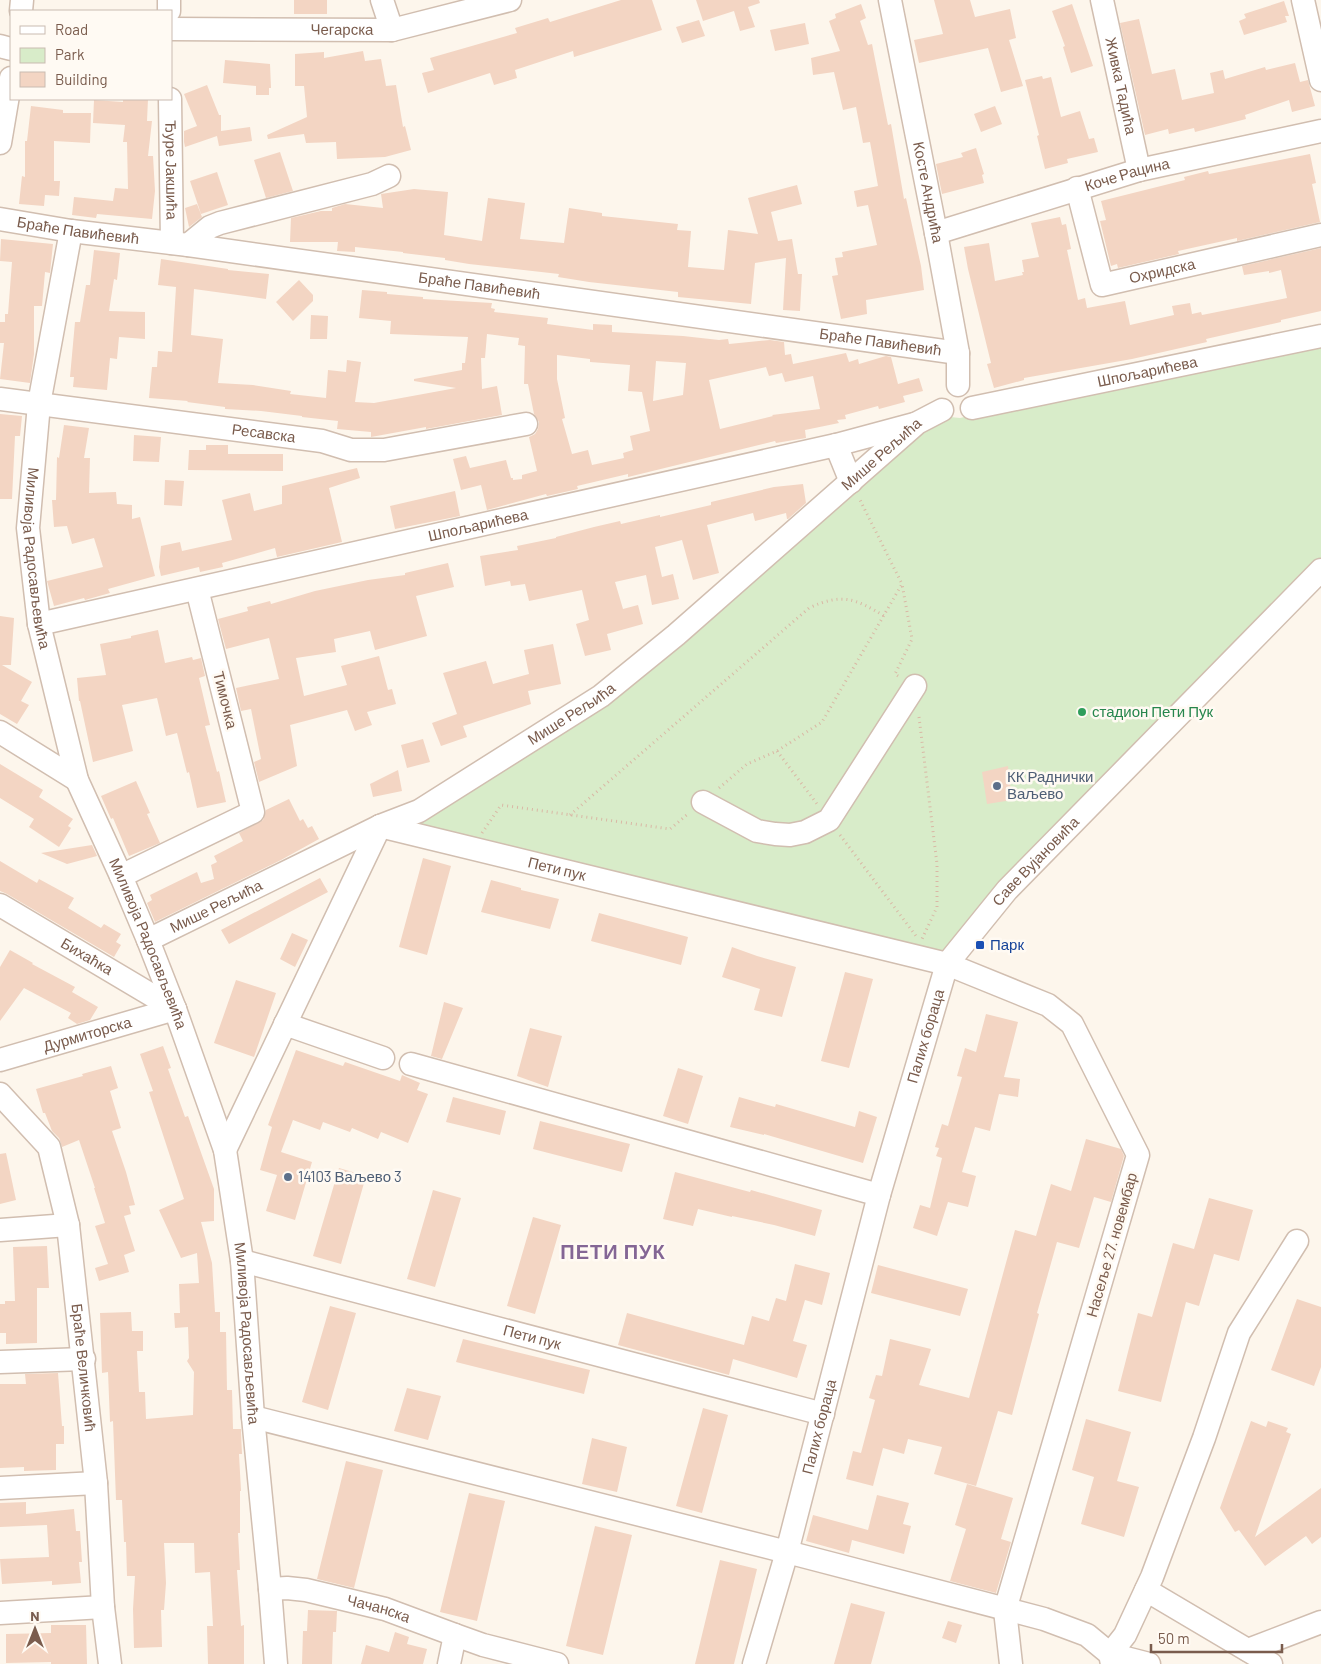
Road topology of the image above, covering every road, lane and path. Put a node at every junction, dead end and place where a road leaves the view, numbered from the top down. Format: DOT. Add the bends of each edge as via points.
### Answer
graph roads {
  1 [pos="382,0"];
  2 [pos="510,0"];
  3 [pos="890,0"];
  4 [pos="1102,0"];
  5 [pos="1303,0"];
  6 [pos="172,29"];
  7 [pos="392,30"];
  8 [pos="1321,80"];
  9 [pos="10,84"];
  10 [pos="170,100"];
  11 [pos="1321,131"];
  12 [pos="0,142"];
  13 [pos="1139,170"];
  14 [pos="389,176"];
  15 [pos="1077,188"];
  16 [pos="0,220"];
  17 [pos="71,230"];
  18 [pos="936,233"];
  19 [pos="1321,235"];
  20 [pos="180,244"];
  21 [pos="1321,336"];
  22 [pos="958,353"];
  23 [pos="958,385"];
  24 [pos="0,399"];
  25 [pos="39,404"];
  26 [pos="972,408"];
  27 [pos="942,410"];
  28 [pos="917,423"];
  29 [pos="526,424"];
  30 [pos="836,445"];
  31 [pos="851,482"];
  32 [pos="1321,570"];
  33 [pos="902,584"];
  34 [pos="197,589"];
  35 [pos="884,616"];
  36 [pos="39,624"];
  37 [pos="915,686"];
  38 [pos="0,732"];
  39 [pos="777,751"];
  40 [pos="77,780"];
  41 [pos="703,802"];
  42 [pos="569,815"];
  43 [pos="829,820"];
  44 [pos="380,826"];
  45 [pos="470,850"];
  46 [pos="121,876"];
  47 [pos="0,905"];
  48 [pos="148,940"];
  49 [pos="947,964"];
  50 [pos="175,1009"];
  51 [pos="285,1024"];
  52 [pos="383,1058"];
  53 [pos="0,1060"];
  54 [pos="412,1064"];
  55 [pos="0,1094"];
  56 [pos="225,1150"];
  57 [pos="878,1195"];
  58 [pos="68,1225"];
  59 [pos="0,1230"];
  60 [pos="1297,1241"];
  61 [pos="242,1261"];
  62 [pos="84,1359"];
  63 [pos="0,1362"];
  64 [pos="823,1414"];
  65 [pos="253,1417"];
  66 [pos="96,1483"];
  67 [pos="0,1488"];
  68 [pos="788,1552"];
  69 [pos="270,1589"];
  70 [pos="1146,1590"];
  71 [pos="104,1607"];
  72 [pos="1005,1610"];
  73 [pos="0,1613"];
  74 [pos="1321,1622"];
  75 [pos="455,1635"];
  76 [pos="1248,1650"];
  77 [pos="1111,1659"];
  78 [pos="110,1664"];
  79 [pos="276,1664"];
  80 [pos="449,1664"];
  81 [pos="558,1664"];
  82 [pos="754,1664"];
  83 [pos="1011,1664"];
  84 [pos="1149,1664"];
  85 [pos="1271,1664"];
  1 -- 7 [label="street"];
  2 -- 7 [label="street, Чегарска"];
  3 -- 18 [label="street, Косте Андрића"];
  4 -- 13 [label="street, Живка Тадића"];
  5 -- 8 [label="street"];
  6 -- 7 [label="street, Чегарска"];
  9 -- 12 [label="street"];
  10 -- 20 [label="street, Ђуре Јакшића"];
  11 -- 13 [label="street, Коче Рацина"];
  13 -- 15 [label="street, Коче Рацина"];
  14 -- 20 [label="street" via="372,184 220,223"];
  15 -- 18 [label="street, Коче Рацина"];
  15 -- 19 [label="street, Охридска" via="1102,286"];
  16 -- 17 [label="street, Браће Павићевић"];
  17 -- 20 [label="street, Браће Павићевић"];
  17 -- 25 [label="street, Миливоја Радосављевића"];
  18 -- 22 [label="street, Косте Андрића"];
  20 -- 22 [label="street, Браће Павићевић"];
  21 -- 26 [label="street, Шпољарићева"];
  22 -- 23 [label="street, Косте Андрића"];
  23 -- 26 [label="street" via="971,393"];
  23 -- 27 [label="street" via="948,387 941,395"];
  24 -- 25 [label="street, Ресавска"];
  25 -- 29 [label="street, Ресавска" via="322,440 351,450 384,450"];
  25 -- 36 [label="street, Миливоја Радосављевића" via="28,528"];
  26 -- 27 [label="street" via="960,418 950,417"];
  27 -- 28 [label="street, Мише Рељића"];
  28 -- 30 [label="street, Шпољарићева"];
  28 -- 31 [label="street, Мише Рељића"];
  30 -- 31 [label="street"];
  30 -- 34 [label="street, Шпољарићева"];
  31 -- 33 [label="path"];
  31 -- 44 [label="street, Мише Рељића" via="601,696 419,811"];
  32 -- 49 [label="street, Саве Вујановића" via="1006,890"];
  33 -- 35 [label="path"];
  33 -- 37 [label="path" via="912,639 895,674"];
  34 -- 36 [label="street, Шпољарићева"];
  34 -- 46 [label="street, Тимочка" via="253,812"];
  35 -- 39 [label="path" via="822,722"];
  35 -- 42 [label="path" via="850,600 836,599 809,608"];
  36 -- 40 [label="street, Миливоја Радосављевића"];
  37 -- 43 [label="street"];
  37 -- 43 [label="path" via="937,864 937,907 920,942"];
  38 -- 40 [label="street"];
  39 -- 41 [label="path" via="747,764"];
  39 -- 43 [label="path"];
  40 -- 46 [label="street, Миливоја Радосављевића"];
  41 -- 42 [label="path" via="670,829"];
  41 -- 43 [label="street" via="757,831 775,834 805,832"];
  42 -- 45 [label="path" via="501,805"];
  44 -- 45 [label="street, Пети пук"];
  44 -- 48 [label="street, Мише Рељића"];
  44 -- 51 [label="street"];
  45 -- 49 [label="street, Пети пук"];
  46 -- 48 [label="street, Миливоја Радосављевића"];
  47 -- 50 [label="street, Бихаћка"];
  48 -- 50 [label="street, Миливоја Радосављевића"];
  49 -- 57 [label="street, Палих бораца"];
  49 -- 72 [label="street, Насеље 27. новембар" via="1048,1005 1072,1024 1138,1155"];
  50 -- 53 [label="street, Дурмиторска"];
  50 -- 56 [label="street, Миливоја Радосављевића"];
  51 -- 52 [label="street"];
  51 -- 56 [label="street"];
  54 -- 57 [label="street"];
  55 -- 58 [label="street, Браће Величковић" via="49,1147"];
  56 -- 61 [label="street, Миливоја Радосављевића"];
  57 -- 64 [label="street, Палих бораца"];
  58 -- 59 [label="street"];
  58 -- 62 [label="street, Браће Величковић"];
  60 -- 70 [label="street" via="1239,1333 1204,1438"];
  61 -- 64 [label="street, Пети пук"];
  61 -- 65 [label="street, Миливоја Радосављевића"];
  62 -- 63 [label="street"];
  62 -- 66 [label="street, Браће Величковић"];
  64 -- 68 [label="street, Палих бораца"];
  65 -- 68 [label="street"];
  65 -- 69 [label="street, Миливоја Радосављевића"];
  66 -- 67 [label="street"];
  66 -- 71 [label="street, Браће Величковић"];
  68 -- 72 [label="street"];
  68 -- 82 [label="street, Палих бораца"];
  69 -- 75 [label="street, Чачанска" via="306,1590 379,1607"];
  69 -- 79 [label="street, Миливоја Радосављевића"];
  70 -- 76 [label="street"];
  70 -- 77 [label="street"];
  71 -- 73 [label="street"];
  71 -- 78 [label="street, Браће Величковић"];
  72 -- 77 [label="street" via="1044,1619 1087,1635"];
  72 -- 83 [label="street"];
  74 -- 76 [label="street"];
  75 -- 80 [label="street"];
  75 -- 81 [label="street, Чачанска"];
  76 -- 85 [label="street"];
  77 -- 84 [label="street"];
}
